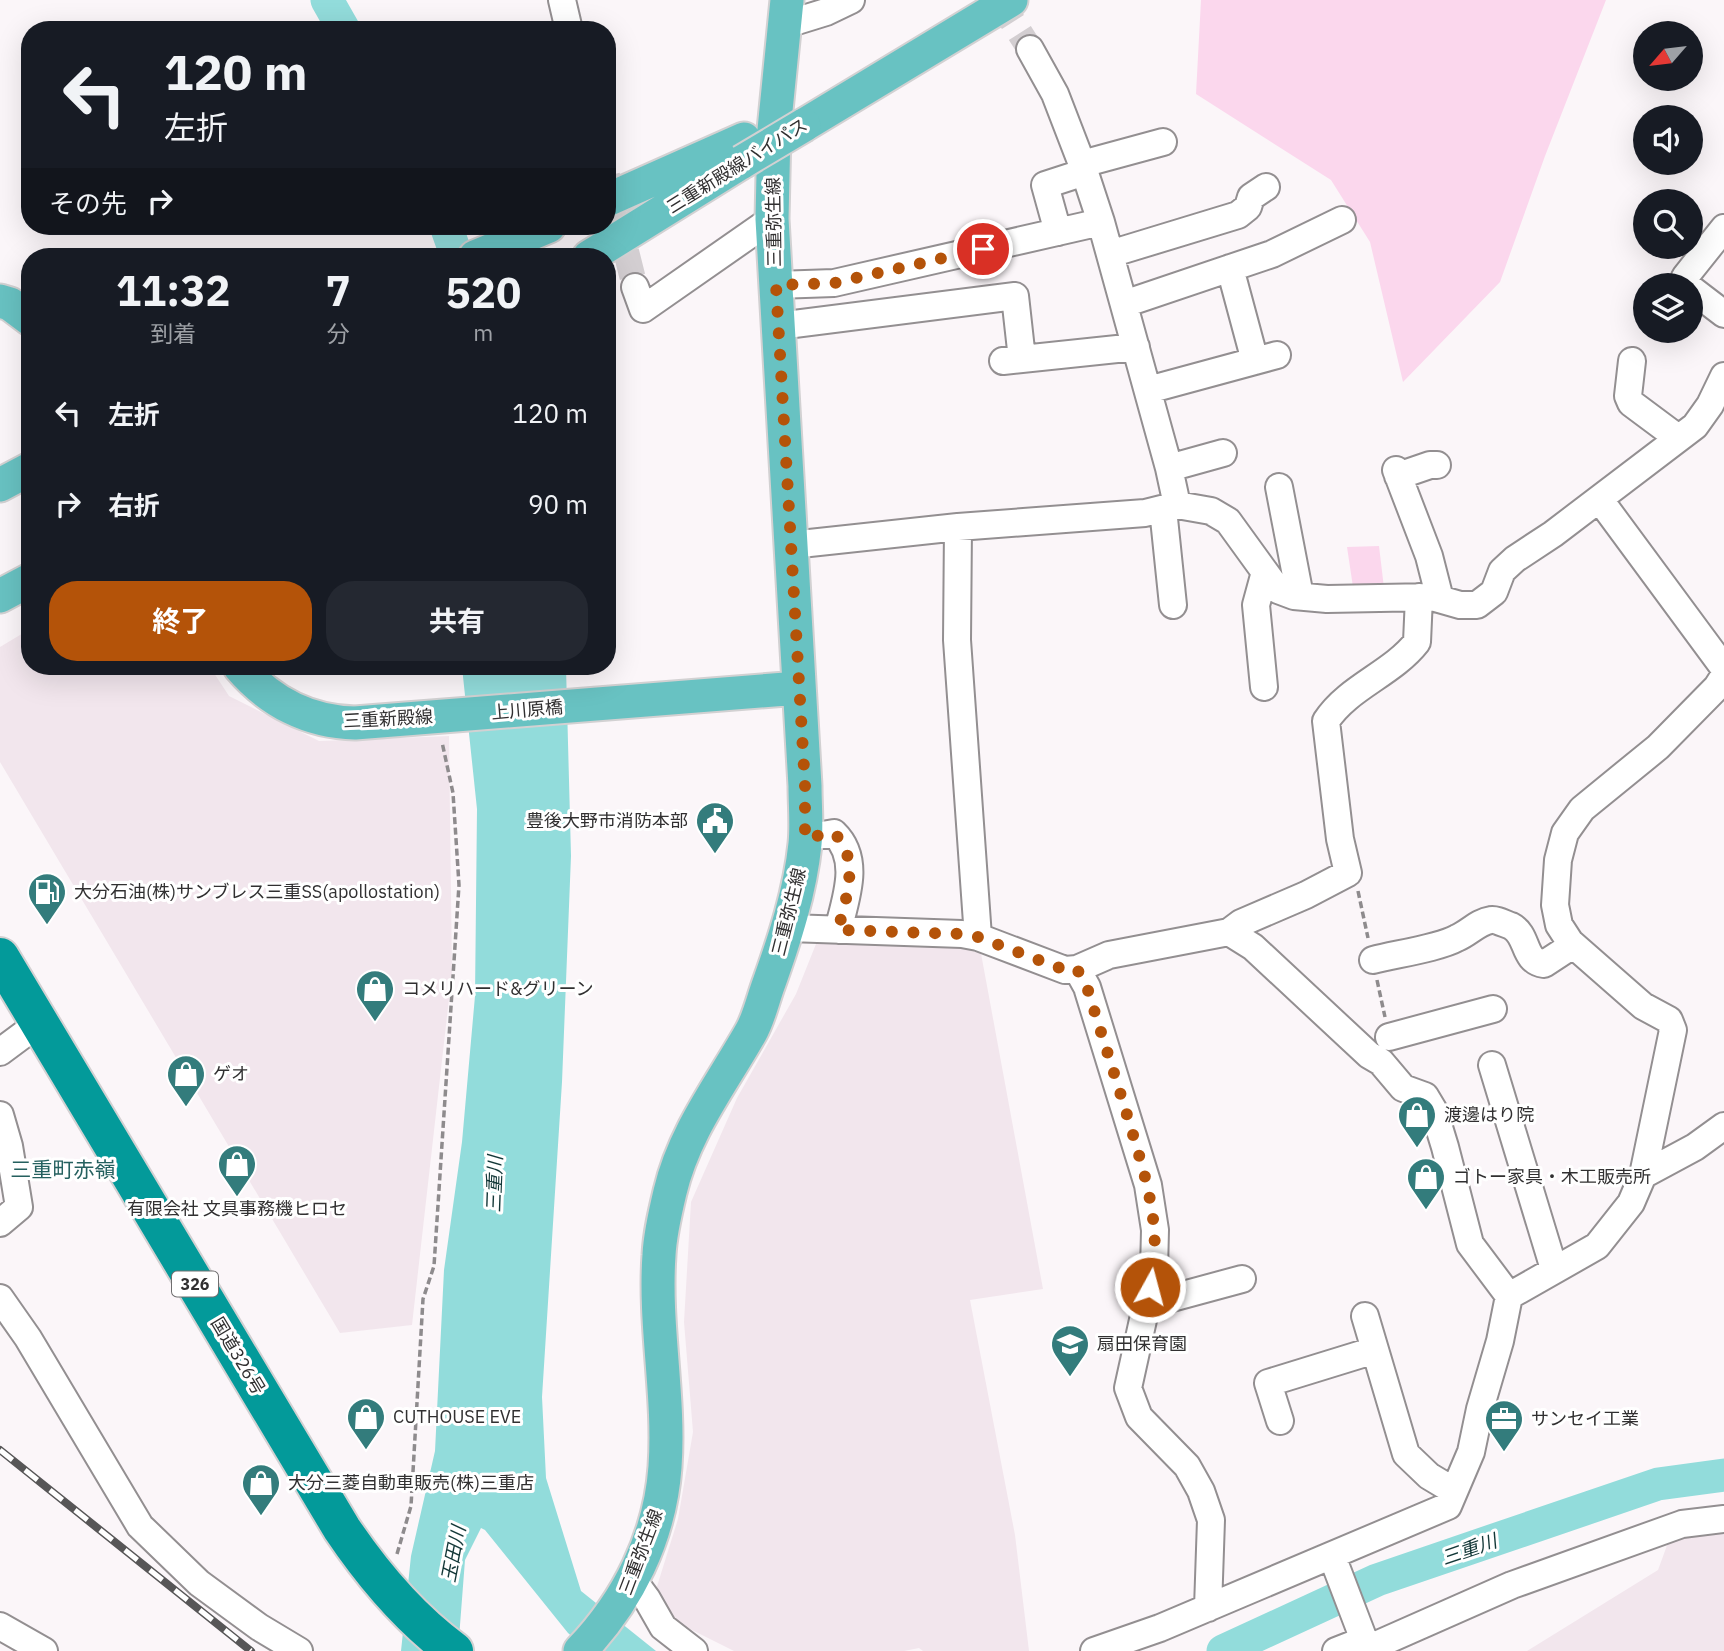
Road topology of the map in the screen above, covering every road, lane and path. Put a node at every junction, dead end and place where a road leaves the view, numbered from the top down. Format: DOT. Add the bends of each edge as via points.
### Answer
graph roads {
  1 [pos="562,0"];
  2 [pos="851,0"];
  3 [pos="1011,0"];
  4 [pos="785,13"];
  5 [pos="567,21"];
  6 [pos="1030,49"];
  7 [pos="1163,142"];
  8 [pos="743,151"];
  9 [pos="1084,168"];
  10 [pos="1266,187"];
  11 [pos="616,197"];
  12 [pos="772,219"];
  13 [pos="1342,220"];
  14 [pos="1101,222"];
  15 [pos="1724,228"];
  16 [pos="1058,232"];
  17 [pos="528,235"];
  18 [pos="497,248"];
  19 [pos="602,248"];
  20 [pos="1110,254"];
  21 [pos="1230,268"];
  22 [pos="1688,273"];
  23 [pos="776,285"];
  24 [pos="635,287"];
  25 [pos="1703,297"];
  26 [pos="0,301"];
  27 [pos="1124,304"];
  28 [pos="21,312"];
  29 [pos="1724,314"];
  30 [pos="778,323"];
  31 [pos="1136,347"];
  32 [pos="1632,362"];
  33 [pos="1724,376"];
  34 [pos="1147,390"];
  35 [pos="1717,405"];
  36 [pos="1678,438"];
  37 [pos="1223,453"];
  38 [pos="1437,465"];
  39 [pos="1169,468"];
  40 [pos="21,474"];
  41 [pos="0,485"];
  42 [pos="1279,487"];
  43 [pos="1600,500"];
  44 [pos="1170,507"];
  45 [pos="958,527"];
  46 [pos="791,545"];
  47 [pos="1265,572"];
  48 [pos="21,585"];
  49 [pos="0,596"];
  50 [pos="1300,596"];
  51 [pos="1430,598"];
  52 [pos="1173,605"];
  53 [pos="1724,667"];
  54 [pos="249,675"];
  55 [pos="1724,676"];
  56 [pos="1264,687"];
  57 [pos="799,688"];
  58 [pos="470,715"];
  59 [pos="440,732"];
  60 [pos="805,838"];
  61 [pos="789,928"];
  62 [pos="838,930"];
  63 [pos="1229,932"];
  64 [pos="978,937"];
  65 [pos="1573,945"];
  66 [pos="0,957"];
  67 [pos="1373,960"];
  68 [pos="1077,969"];
  69 [pos="1493,1009"];
  70 [pos="40,1023"];
  71 [pos="1390,1037"];
  72 [pos="0,1052"];
  73 [pos="1492,1065"];
  74 [pos="0,1115"];
  75 [pos="1724,1126"];
  76 [pos="1643,1175"];
  77 [pos="0,1223"];
  78 [pos="1554,1269"];
  79 [pos="1242,1279"];
  80 [pos="1509,1296"];
  81 [pos="0,1298"];
  82 [pos="1146,1305"];
  83 [pos="1365,1316"];
  84 [pos="1375,1350"];
  85 [pos="1280,1421"];
  86 [pos="1454,1491"];
  87 [pos="1724,1519"];
  88 [pos="1333,1560"];
  89 [pos="394,1563"];
  90 [pos="631,1584"];
  91 [pos="1208,1608"];
  92 [pos="0,1626"];
  93 [pos="1365,1647"];
  94 [pos="44,1651"];
  95 [pos="299,1651"];
  96 [pos="454,1651"];
  97 [pos="580,1651"];
  98 [pos="694,1651"];
  99 [pos="1094,1651"];
  100 [pos="1336,1651"];
  1 -- 5 [label="street"];
  2 -- 4 [label="street" via="826,12"];
  3 -- 8 [label="main road, 三重新殿線バイパス"];
  4 -- 12 [label="main road, 三重弥生線" via="774,130"];
  6 -- 9 [label="street" via="1055,94"];
  7 -- 9 [label="street"];
  8 -- 11 [label="main road, 三重新殿線バイパス"];
  8 -- 19 [label="main road, 三重新殿線バイパス"];
  9 -- 14 [label="street"];
  9 -- 16 [label="street" via="1045,185"];
  10 -- 20 [label="street" via="1251,197 1238,215"];
  12 -- 23 [label="main road, 三重弥生線"];
  12 -- 24 [label="street" via="643,309"];
  13 -- 21 [label="street" via="1272,254"];
  14 -- 16 [label="street"];
  14 -- 20 [label="street"];
  15 -- 22 [label="street"];
  16 -- 23 [label="street" via="834,283"];
  17 -- 18 [label="main road"];
  20 -- 27 [label="street"];
  21 -- 27 [label="street"];
  21 -- 34 [label="street" via="1266,358"];
  23 -- 30 [label="main road, 三重弥生線"];
  25 -- 29 [label="street"];
  26 -- 28 [label="main road"];
  27 -- 31 [label="street"];
  30 -- 31 [label="street" via="1015,296 1013,360"];
  30 -- 46 [label="main road, 三重弥生線"];
  31 -- 34 [label="street"];
  32 -- 36 [label="street" via="1631,403"];
  33 -- 35 [label="street"];
  34 -- 39 [label="street"];
  35 -- 36 [label="street"];
  36 -- 43 [label="street"];
  37 -- 39 [label="street"];
  38 -- 51 [label="street" via="1397,473 1429,556"];
  39 -- 44 [label="street"];
  40 -- 41 [label="main road"];
  42 -- 50 [label="street"];
  43 -- 51 [label="street" via="1514,559 1502,571 1494,592 1477,605"];
  43 -- 53 [label="street"];
  44 -- 45 [label="street" via="1145,513"];
  44 -- 47 [label="street" via="1211,511 1227,521"];
  44 -- 52 [label="street"];
  45 -- 46 [label="street"];
  45 -- 64 [label="street" via="957,640"];
  46 -- 57 [label="main road, 三重弥生線"];
  47 -- 50 [label="street" via="1278,590"];
  47 -- 56 [label="street" via="1256,605"];
  48 -- 49 [label="main road"];
  50 -- 51 [label="street"];
  51 -- 63 [label="street" via="1417,642 1374,680 1336,705 1326,721 1348,873"];
  54 -- 58 [label="main road, 三重新殿線" via="279,701 318,719 355,723"];
  55 -- 65 [label="street" via="1658,747 1582,809 1565,833 1555,905 1559,925"];
  57 -- 58 [label="main road, 上川原橋"];
  57 -- 60 [label="main road, 三重弥生線"];
  59 -- 89 [label="path" via="453,793 459,885 435,1266 423,1299 411,1506"];
  60 -- 61 [label="main road, 三重弥生線"];
  60 -- 62 [label="street" via="834,833 842,841 851,877"];
  61 -- 62 [label="street"];
  61 -- 90 [label="main road, 三重弥生線" via="752,1030 709,1097 670,1189 659,1255 658,1302 665,1469 657,1516"];
  62 -- 64 [label="street"];
  63 -- 68 [label="street" via="1109,956"];
  63 -- 80 [label="street" via="1253,947 1381,1062 1403,1088 1425,1096 1446,1147 1470,1244"];
  64 -- 68 [label="street" via="1065,970"];
  65 -- 67 [label="street" via="1544,964 1536,963 1521,934 1493,919 1456,939"];
  65 -- 76 [label="street" via="1643,1006 1669,1020 1673,1030"];
  66 -- 70 [label="highway, 国道326号 / 326"];
  68 -- 82 [label="street" via="1087,987 1148,1185 1155,1230 1154,1270"];
  69 -- 71 [label="street"];
  70 -- 72 [label="street"];
  70 -- 96 [label="highway, 国道326号 / 326" via="342,1529 400,1603"];
  73 -- 78 [label="street"];
  74 -- 77 [label="street" via="19,1207"];
  75 -- 76 [label="street"];
  76 -- 78 [label="street" via="1631,1203 1597,1246"];
  78 -- 80 [label="street"];
  79 -- 82 [label="street"];
  80 -- 86 [label="street" via="1471,1452"];
  81 -- 95 [label="street" via="140,1526 199,1583"];
  82 -- 91 [label="street" via="1128,1388 1139,1417 1186,1466 1201,1491 1211,1520"];
  83 -- 84 [label="street"];
  84 -- 85 [label="street" via="1268,1383"];
  84 -- 86 [label="street" via="1406,1454"];
  86 -- 88 [label="street" via="1448,1506"];
  87 -- 93 [label="street" via="1682,1524 1512,1585"];
  88 -- 91 [label="street"];
  88 -- 93 [label="street"];
  90 -- 97 [label="main road, 三重弥生線" via="610,1618"];
  90 -- 98 [label="street" via="647,1599 663,1627"];
  91 -- 99 [label="street"];
  92 -- 94 [label="street"];
  93 -- 100 [label="street"];
}
